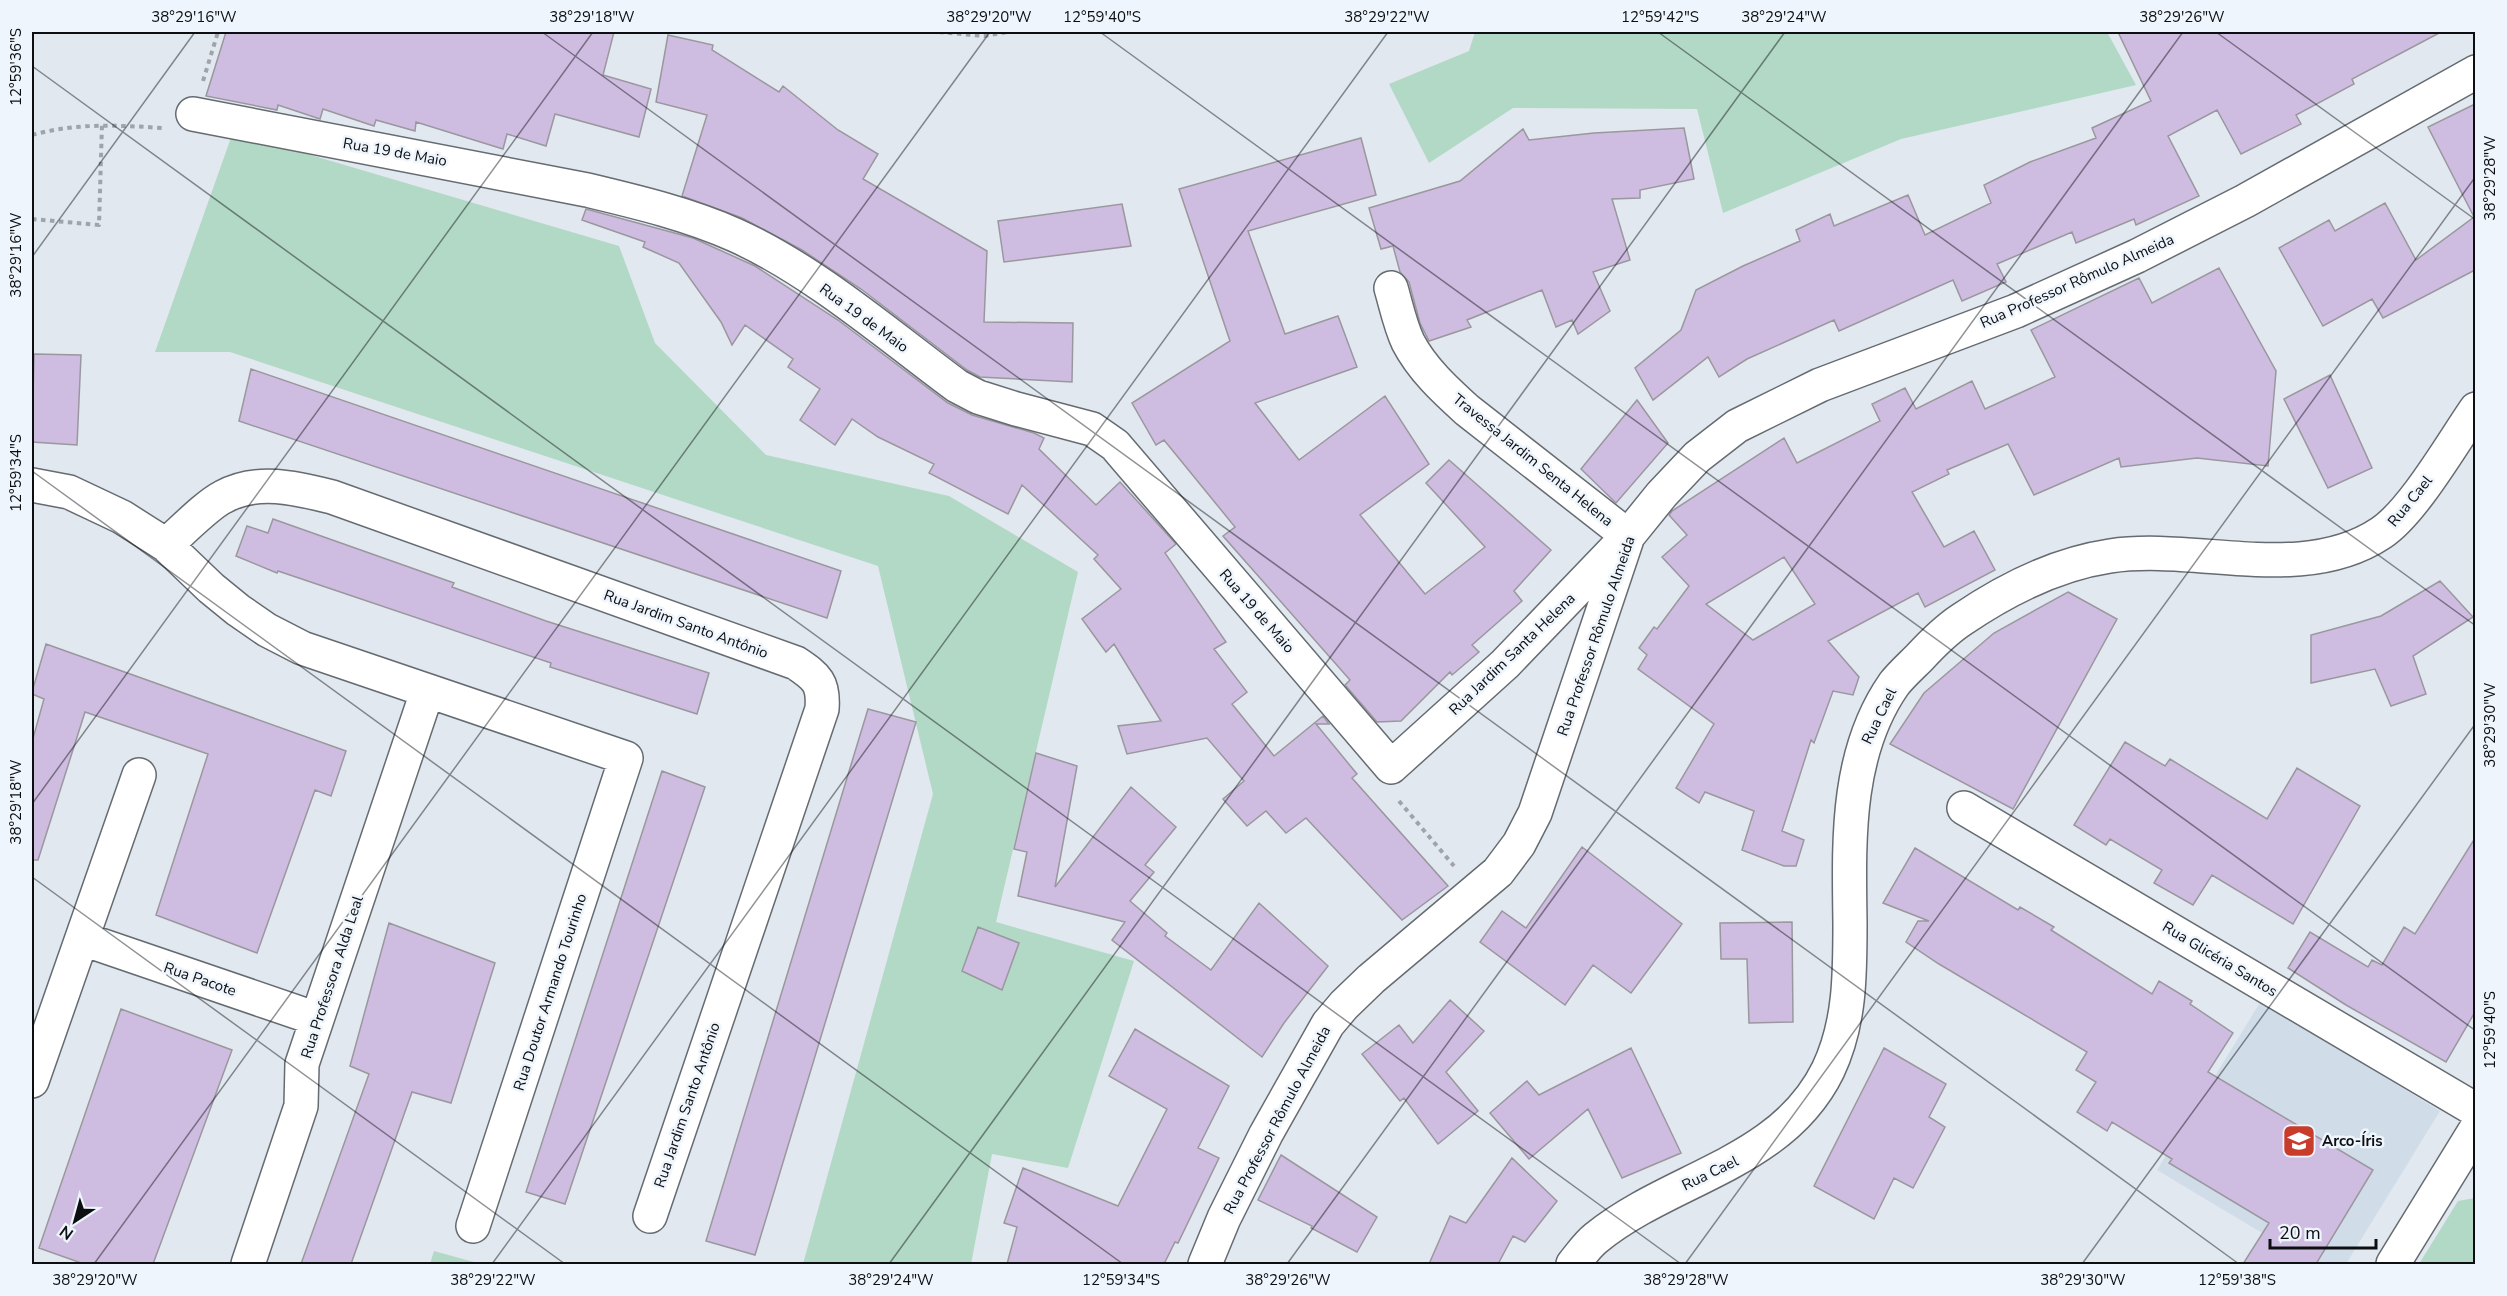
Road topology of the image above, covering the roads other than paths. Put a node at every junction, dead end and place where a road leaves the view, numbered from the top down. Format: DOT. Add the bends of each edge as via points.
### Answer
graph roads {
  1 [pos="2475,72"];
  2 [pos="193,114"];
  3 [pos="1391,288"];
  4 [pos="2475,409"];
  5 [pos="32,485"];
  6 [pos="1628,536"];
  7 [pos="166,545"];
  8 [pos="428,692"];
  9 [pos="1391,767"];
  10 [pos="139,775"];
  11 [pos="1964,808"];
  12 [pos="83,939"];
  13 [pos="317,1019"];
  14 [pos="32,1081"];
  15 [pos="2475,1110"];
  16 [pos="2475,1130"];
  17 [pos="650,1216"];
  18 [pos="473,1226"];
  19 [pos="248,1264"];
  20 [pos="1205,1264"];
  21 [pos="1573,1264"];
  22 [pos="2393,1264"];
  1 -- 6 [label="street, Rua Professor Rômulo Almeida" via="2245,201 2137,256 2016,312 1820,385 1737,426 1697,458"];
  2 -- 9 [label="street, Rua 19 de Maio" via="587,190 706,223 746,241 815,282 957,386 1006,406 1092,429 1115,445"];
  3 -- 6 [label="street, Travessa Jardim Senta Helena" via="1408,341 1442,387"];
  4 -- 21 [label="street, Rua Cael" via="2407,508 2385,531 2360,545 2325,557 2295,559 2158,554 2112,555 2073,563 1998,597 1959,621 1927,649 1895,683 1864,745 1849,840 1849,995 1837,1050 1825,1076 1808,1102 1749,1154 1620,1220 1593,1240"];
  5 -- 7 [label="street" via="69,492 122,517"];
  6 -- 9 [label="street, Rua Jardim Santa Helena" via="1505,664"];
  6 -- 20 [label="street, Rua Professor Rômulo Almeida" via="1535,813 1512,853 1498,872 1371,979 1328,1024 1266,1134"];
  7 -- 8 [label="street" via="211,588 267,630 302,648"];
  7 -- 17 [label="street, Rua Jardim Santo Antônio" via="222,497 251,487 288,486 332,497 784,659 812,674 823,690 822,709"];
  8 -- 13 [label="street, Rua Professora Alda Leal"];
  8 -- 18 [label="street, Rua Doutor Armando Tourinho" via="626,758"];
  10 -- 12 [label="street"];
  11 -- 15 [label="street, Rua Glicéria Santos"];
  12 -- 13 [label="street, Rua Pacote"];
  12 -- 14 [label="street"];
  13 -- 19 [label="street, Rua Professora Alda Leal" via="302,1064 301,1106"];
  16 -- 22 [label="street"];
}
